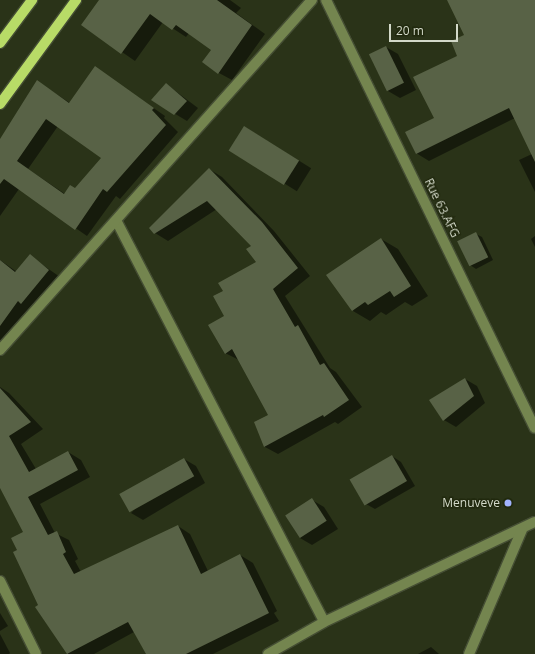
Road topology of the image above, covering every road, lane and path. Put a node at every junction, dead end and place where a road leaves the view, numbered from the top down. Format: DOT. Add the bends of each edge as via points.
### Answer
graph roads {
  1 [pos="32,0"];
  2 [pos="76,0"];
  3 [pos="312,0"];
  4 [pos="326,0"];
  5 [pos="0,43"];
  6 [pos="0,104"];
  7 [pos="117,222"];
  8 [pos="0,350"];
  9 [pos="535,428"];
  10 [pos="535,522"];
  11 [pos="522,530"];
  12 [pos="0,581"];
  13 [pos="324,622"];
  14 [pos="36,654"];
  15 [pos="268,654"];
  16 [pos="469,654"];
  1 -- 5 [label="main road"];
  2 -- 6 [label="main road"];
  3 -- 7 [label="street"];
  4 -- 9 [label="street, Rue 63.AFG"];
  7 -- 8 [label="street"];
  7 -- 13 [label="street"];
  10 -- 11 [label="street"];
  11 -- 13 [label="street"];
  11 -- 16 [label="street"];
  12 -- 14 [label="street"];
  13 -- 15 [label="street"];
}
